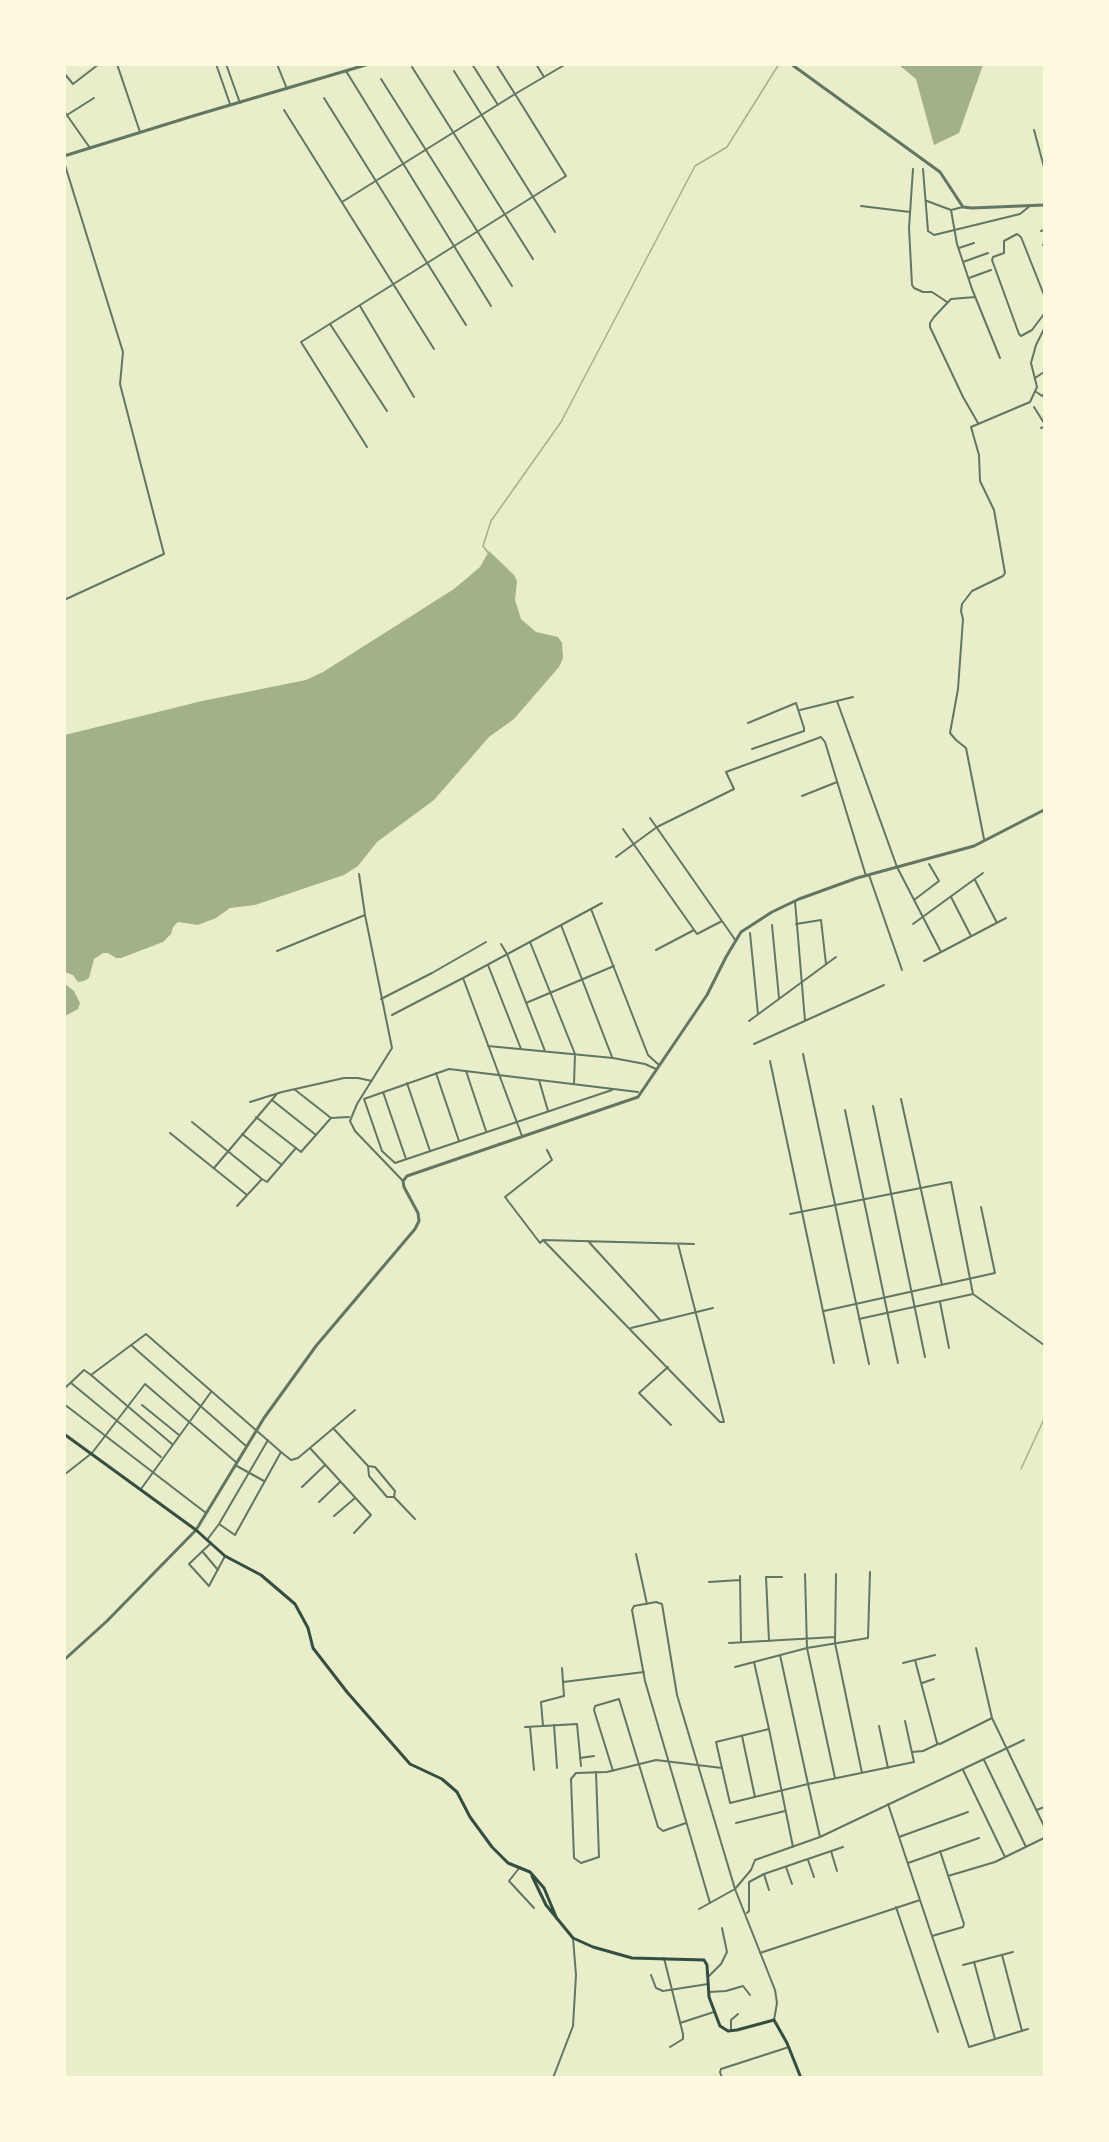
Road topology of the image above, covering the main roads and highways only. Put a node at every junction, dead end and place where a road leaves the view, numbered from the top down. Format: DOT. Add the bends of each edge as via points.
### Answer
graph roads {
  1 [pos="64,1434"];
  2 [pos="801,2078"];
  1 -- 2 [label="main road" via="196,1530 225,1556 261,1575 295,1604 313,1648 347,1692 410,1764 442,1779 457,1792 492,1847 508,1863 530,1872 546,1905 573,1938 620,1956 700,1958 707,1965 709,1992 722,2029 731,2031 774,2020"];
}
